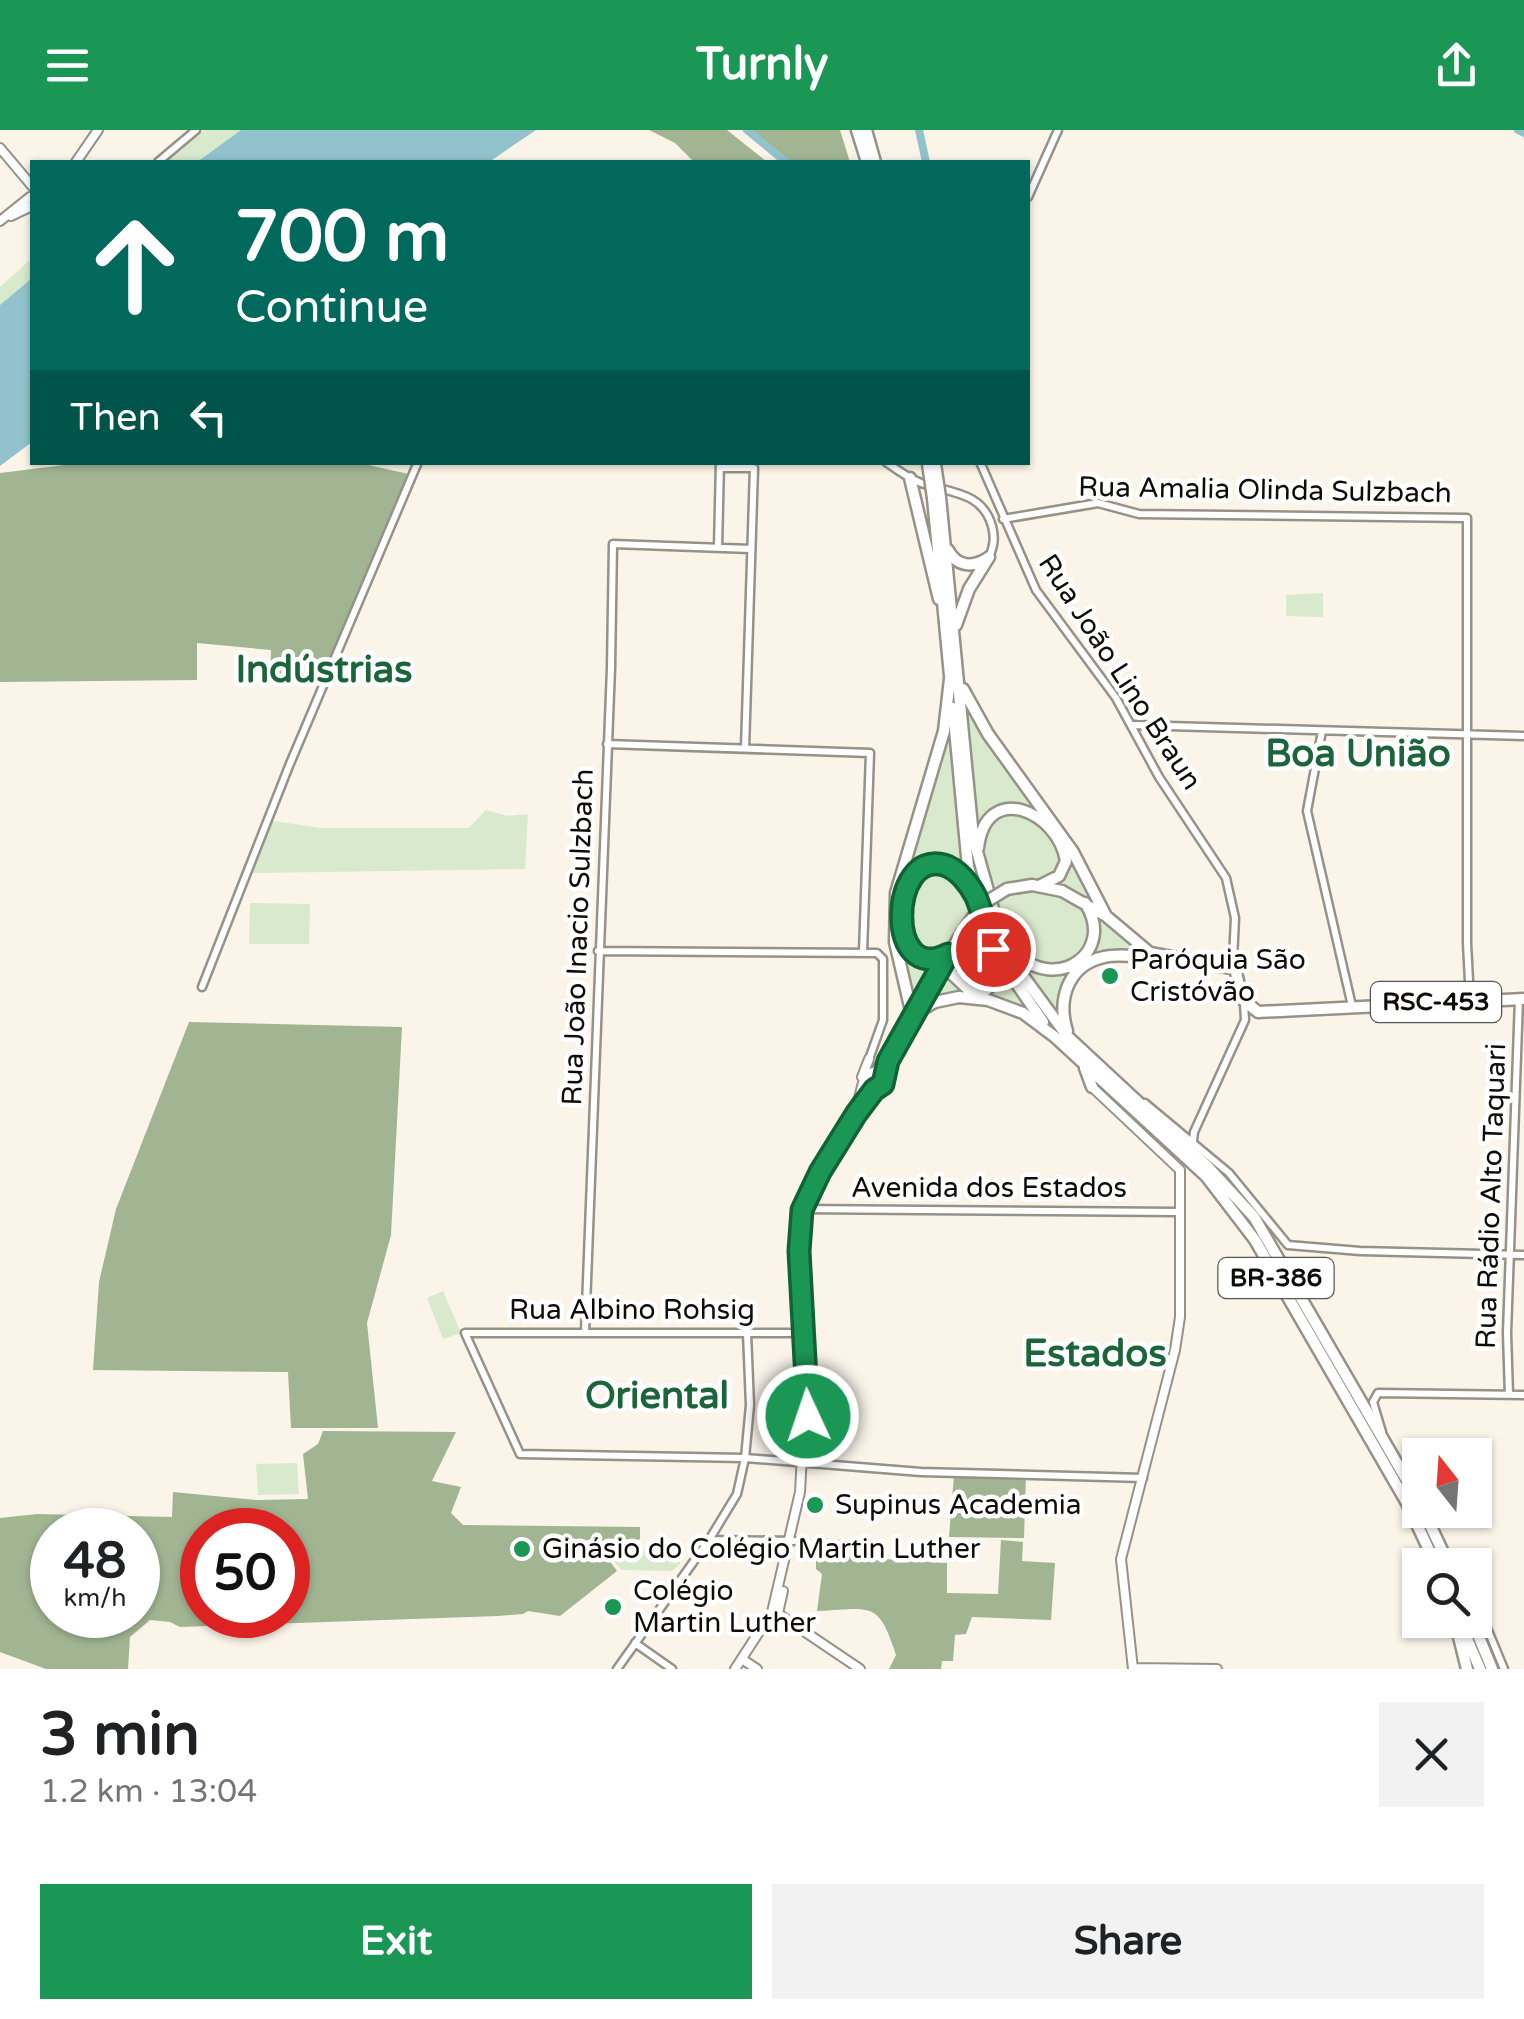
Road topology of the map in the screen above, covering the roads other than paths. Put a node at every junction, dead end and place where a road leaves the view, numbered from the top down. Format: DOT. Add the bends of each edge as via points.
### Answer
graph roads {
  1 [pos="196,130"];
  2 [pos="857,130"];
  3 [pos="869,130"];
  4 [pos="1058,130"];
  5 [pos="95,132"];
  6 [pos="0,148"];
  7 [pos="77,160"];
  8 [pos="160,160"];
  9 [pos="866,160"];
  10 [pos="875,160"];
  11 [pos="30,182"];
  12 [pos="1030,193"];
  13 [pos="30,201"];
  14 [pos="1,220"];
  15 [pos="417,465"];
  16 [pos="720,465"];
  17 [pos="890,465"];
  18 [pos="931,465"];
  19 [pos="981,465"];
  20 [pos="910,478"];
  21 [pos="936,498"];
  22 [pos="1003,519"];
  23 [pos="915,527"];
  24 [pos="926,538"];
  25 [pos="947,547"];
  26 [pos="718,548"];
  27 [pos="751,549"];
  28 [pos="989,557"];
  29 [pos="950,627"];
  30 [pos="955,678"];
  31 [pos="1133,725"];
  32 [pos="1322,731"];
  33 [pos="1468,736"];
  34 [pos="1524,736"];
  35 [pos="606,744"];
  36 [pos="745,748"];
  37 [pos="976,859"];
  38 [pos="1041,886"];
  39 [pos="975,896"];
  40 [pos="1085,902"];
  41 [pos="1106,916"];
  42 [pos="1006,943"];
  43 [pos="993,949"];
  44 [pos="598,952"];
  45 [pos="864,952"];
  46 [pos="948,954"];
  47 [pos="1161,958"];
  48 [pos="1190,960"];
  49 [pos="1232,963"];
  50 [pos="202,987"];
  51 [pos="1243,999"];
  52 [pos="1522,999"];
  53 [pos="1470,1000"];
  54 [pos="1352,1006"];
  55 [pos="1258,1012"];
  56 [pos="912,1016"];
  57 [pos="1245,1020"];
  58 [pos="1055,1037"];
  59 [pos="1068,1037"];
  60 [pos="870,1057"];
  61 [pos="1082,1063"];
  62 [pos="871,1078"];
  63 [pos="1092,1087"];
  64 [pos="874,1090"];
  65 [pos="1134,1099"];
  66 [pos="1192,1137"];
  67 [pos="1180,1170"];
  68 [pos="1206,1176"];
  69 [pos="1241,1191"];
  70 [pos="800,1209"];
  71 [pos="1178,1212"];
  72 [pos="1254,1217"];
  73 [pos="1511,1254"];
  74 [pos="1524,1255"];
  75 [pos="586,1332"];
  76 [pos="747,1333"];
  77 [pos="799,1333"];
  78 [pos="1509,1395"];
  79 [pos="1524,1395"];
  80 [pos="1383,1437"];
  81 [pos="745,1458"];
  82 [pos="804,1464"];
  83 [pos="1402,1471"];
  84 [pos="1142,1478"];
  85 [pos="709,1540"];
  86 [pos="792,1541"];
  87 [pos="1428,1548"];
  88 [pos="775,1613"];
  89 [pos="1459,1638"];
  90 [pos="1465,1638"];
  91 [pos="1480,1638"];
  92 [pos="1484,1638"];
  93 [pos="1491,1638"];
  94 [pos="636,1643"];
  95 [pos="1483,1646"];
  96 [pos="741,1665"];
  97 [pos="1462,1665"];
  98 [pos="618,1669"];
  99 [pos="672,1669"];
  100 [pos="757,1669"];
  101 [pos="860,1669"];
  102 [pos="1133,1669"];
  103 [pos="1216,1669"];
  104 [pos="1480,1669"];
  105 [pos="1492,1669"];
  106 [pos="1504,1669"];
  1 -- 8 [label="street"];
  2 -- 9 [label="highway"];
  3 -- 10 [label="highway"];
  4 -- 12 [label="street"];
  5 -- 7 [label="main road"];
  6 -- 11 [label="main road"];
  13 -- 14 [label="main road"];
  15 -- 50 [label="street"];
  16 -- 26 [label="street"];
  16 -- 27 [label="street" via="754,468"];
  17 -- 20 [label="street"];
  18 -- 21 [label="highway, BR-386, bridge"];
  19 -- 22 [label="street, Rua João Lino Braun"];
  20 -- 24 [label="highway"];
  20 -- 28 [label="street" via="979,504 994,539"];
  21 -- 25 [label="highway, BR-386"];
  21 -- 29 [label="highway, BR-386"];
  22 -- 31 [label="street, Rua João Lino Braun" via="1036,590"];
  22 -- 33 [label="street, Rua Amalia Olinda Sulzbach" via="1098,503 1140,514 1467,518"];
  23 -- 24 [label="highway"];
  24 -- 29 [label="highway"];
  25 -- 28 [label="highway" via="968,565"];
  25 -- 29 [label="highway, BR-386"];
  26 -- 27 [label="street"];
  26 -- 35 [label="street, Rua João Inacio Sulzbach" via="612,544"];
  27 -- 36 [label="street"];
  28 -- 29 [label="highway"];
  29 -- 30 [label="highway, BR-386"];
  30 -- 37 [label="highway, BR-386"];
  30 -- 39 [label="highway, BR-386" via="964,837"];
  30 -- 41 [label="highway" via="1073,852"];
  30 -- 56 [label="highway" via="896,893 895,942"];
  31 -- 32 [label="street"];
  31 -- 49 [label="street, Rua João Lino Braun" via="1226,878 1236,918"];
  32 -- 33 [label="street"];
  32 -- 54 [label="street" via="1307,811"];
  33 -- 34 [label="street"];
  33 -- 53 [label="street"];
  35 -- 36 [label="street"];
  35 -- 44 [label="street, Rua João Inacio Sulzbach"];
  36 -- 45 [label="street" via="870,753"];
  37 -- 38 [label="highway" via="990,817 1028,810 1066,854 1062,872"];
  37 -- 42 [label="highway, BR-386"];
  38 -- 40 [label="highway"];
  38 -- 46 [label="highway, bridge" via="1007,889 981,905"];
  39 -- 43 [label="highway, BR-386"];
  39 -- 46 [label="highway" via="946,866 929,864 910,878 903,921 909,949 927,960"];
  40 -- 41 [label="highway"];
  40 -- 42 [label="highway" via="1094,933 1071,966 1036,969"];
  41 -- 47 [label="highway"];
  42 -- 59 [label="highway, BR-386"];
  43 -- 46 [label="highway" via="997,980 981,992 956,979"];
  43 -- 58 [label="highway, BR-386"];
  44 -- 45 [label="street"];
  44 -- 75 [label="street, Rua João Inacio Sulzbach"];
  45 -- 60 [label="street" via="883,959 883,1020"];
  46 -- 56 [label="main road"];
  47 -- 48 [label="highway"];
  47 -- 59 [label="highway" via="1104,956 1076,972 1062,1004"];
  48 -- 49 [label="highway"];
  48 -- 49 [label="highway"];
  49 -- 51 [label="highway"];
  51 -- 55 [label="highway"];
  51 -- 57 [label="street"];
  52 -- 53 [label="highway, RSC-453"];
  52 -- 73 [label="street, Rua Rádio Alto Taquari"];
  53 -- 54 [label="highway, RSC-453"];
  54 -- 55 [label="highway, RSC-453"];
  55 -- 57 [label="street"];
  56 -- 58 [label="highway" via="946,998 988,1000 1023,1013"];
  56 -- 62 [label="main road"];
  57 -- 66 [label="street"];
  58 -- 61 [label="highway, BR-386"];
  59 -- 65 [label="highway, BR-386"];
  60 -- 62 [label="street"];
  60 -- 62 [label="main road" via="863,1070"];
  61 -- 63 [label="highway"];
  61 -- 68 [label="highway, BR-386"];
  62 -- 64 [label="main road"];
  62 -- 64 [label="main road" via="883,1084"];
  62 -- 70 [label="main road"];
  63 -- 67 [label="main road"];
  64 -- 70 [label="main road"];
  65 -- 66 [label="street"];
  65 -- 72 [label="highway, BR-386"];
  66 -- 69 [label="street"];
  67 -- 68 [label="highway"];
  67 -- 71 [label="main road"];
  68 -- 87 [label="highway, BR-386" via="1254,1240"];
  69 -- 72 [label="highway"];
  69 -- 73 [label="street" via="1288,1245"];
  70 -- 71 [label="street, Avenida dos Estados"];
  70 -- 77 [label="main road" via="794,1251"];
  70 -- 82 [label="main road" via="808,1390"];
  71 -- 84 [label="main road" via="1176,1350"];
  72 -- 80 [label="highway, BR-386"];
  73 -- 74 [label="street"];
  73 -- 78 [label="street, Rua Rádio Alto Taquari"];
  75 -- 76 [label="street, Rua Albino Rohsig"];
  75 -- 81 [label="street, Rua Albino Rohsig" via="465,1332 520,1454"];
  76 -- 77 [label="street, Rua Albino Rohsig"];
  76 -- 81 [label="street"];
  77 -- 82 [label="main road"];
  78 -- 79 [label="street"];
  78 -- 80 [label="street" via="1378,1393 1373,1397"];
  80 -- 83 [label="highway, BR-386"];
  81 -- 82 [label="street"];
  81 -- 85 [label="street" via="737,1494"];
  82 -- 84 [label="street"];
  82 -- 86 [label="main road"];
  84 -- 102 [label="main road" via="1122,1559"];
  85 -- 86 [label="street"];
  85 -- 94 [label="street"];
  86 -- 88 [label="main road"];
  88 -- 96 [label="main road"];
  88 -- 101 [label="main road"];
  89 -- 97 [label="highway"];
  90 -- 104 [label="highway"];
  91 -- 95 [label="highway"];
  92 -- 95 [label="highway"];
  93 -- 106 [label="street"];
  94 -- 98 [label="street"];
  94 -- 99 [label="street"];
  95 -- 105 [label="highway"];
  96 -- 100 [label="main road"];
  102 -- 103 [label="main road"];
}
